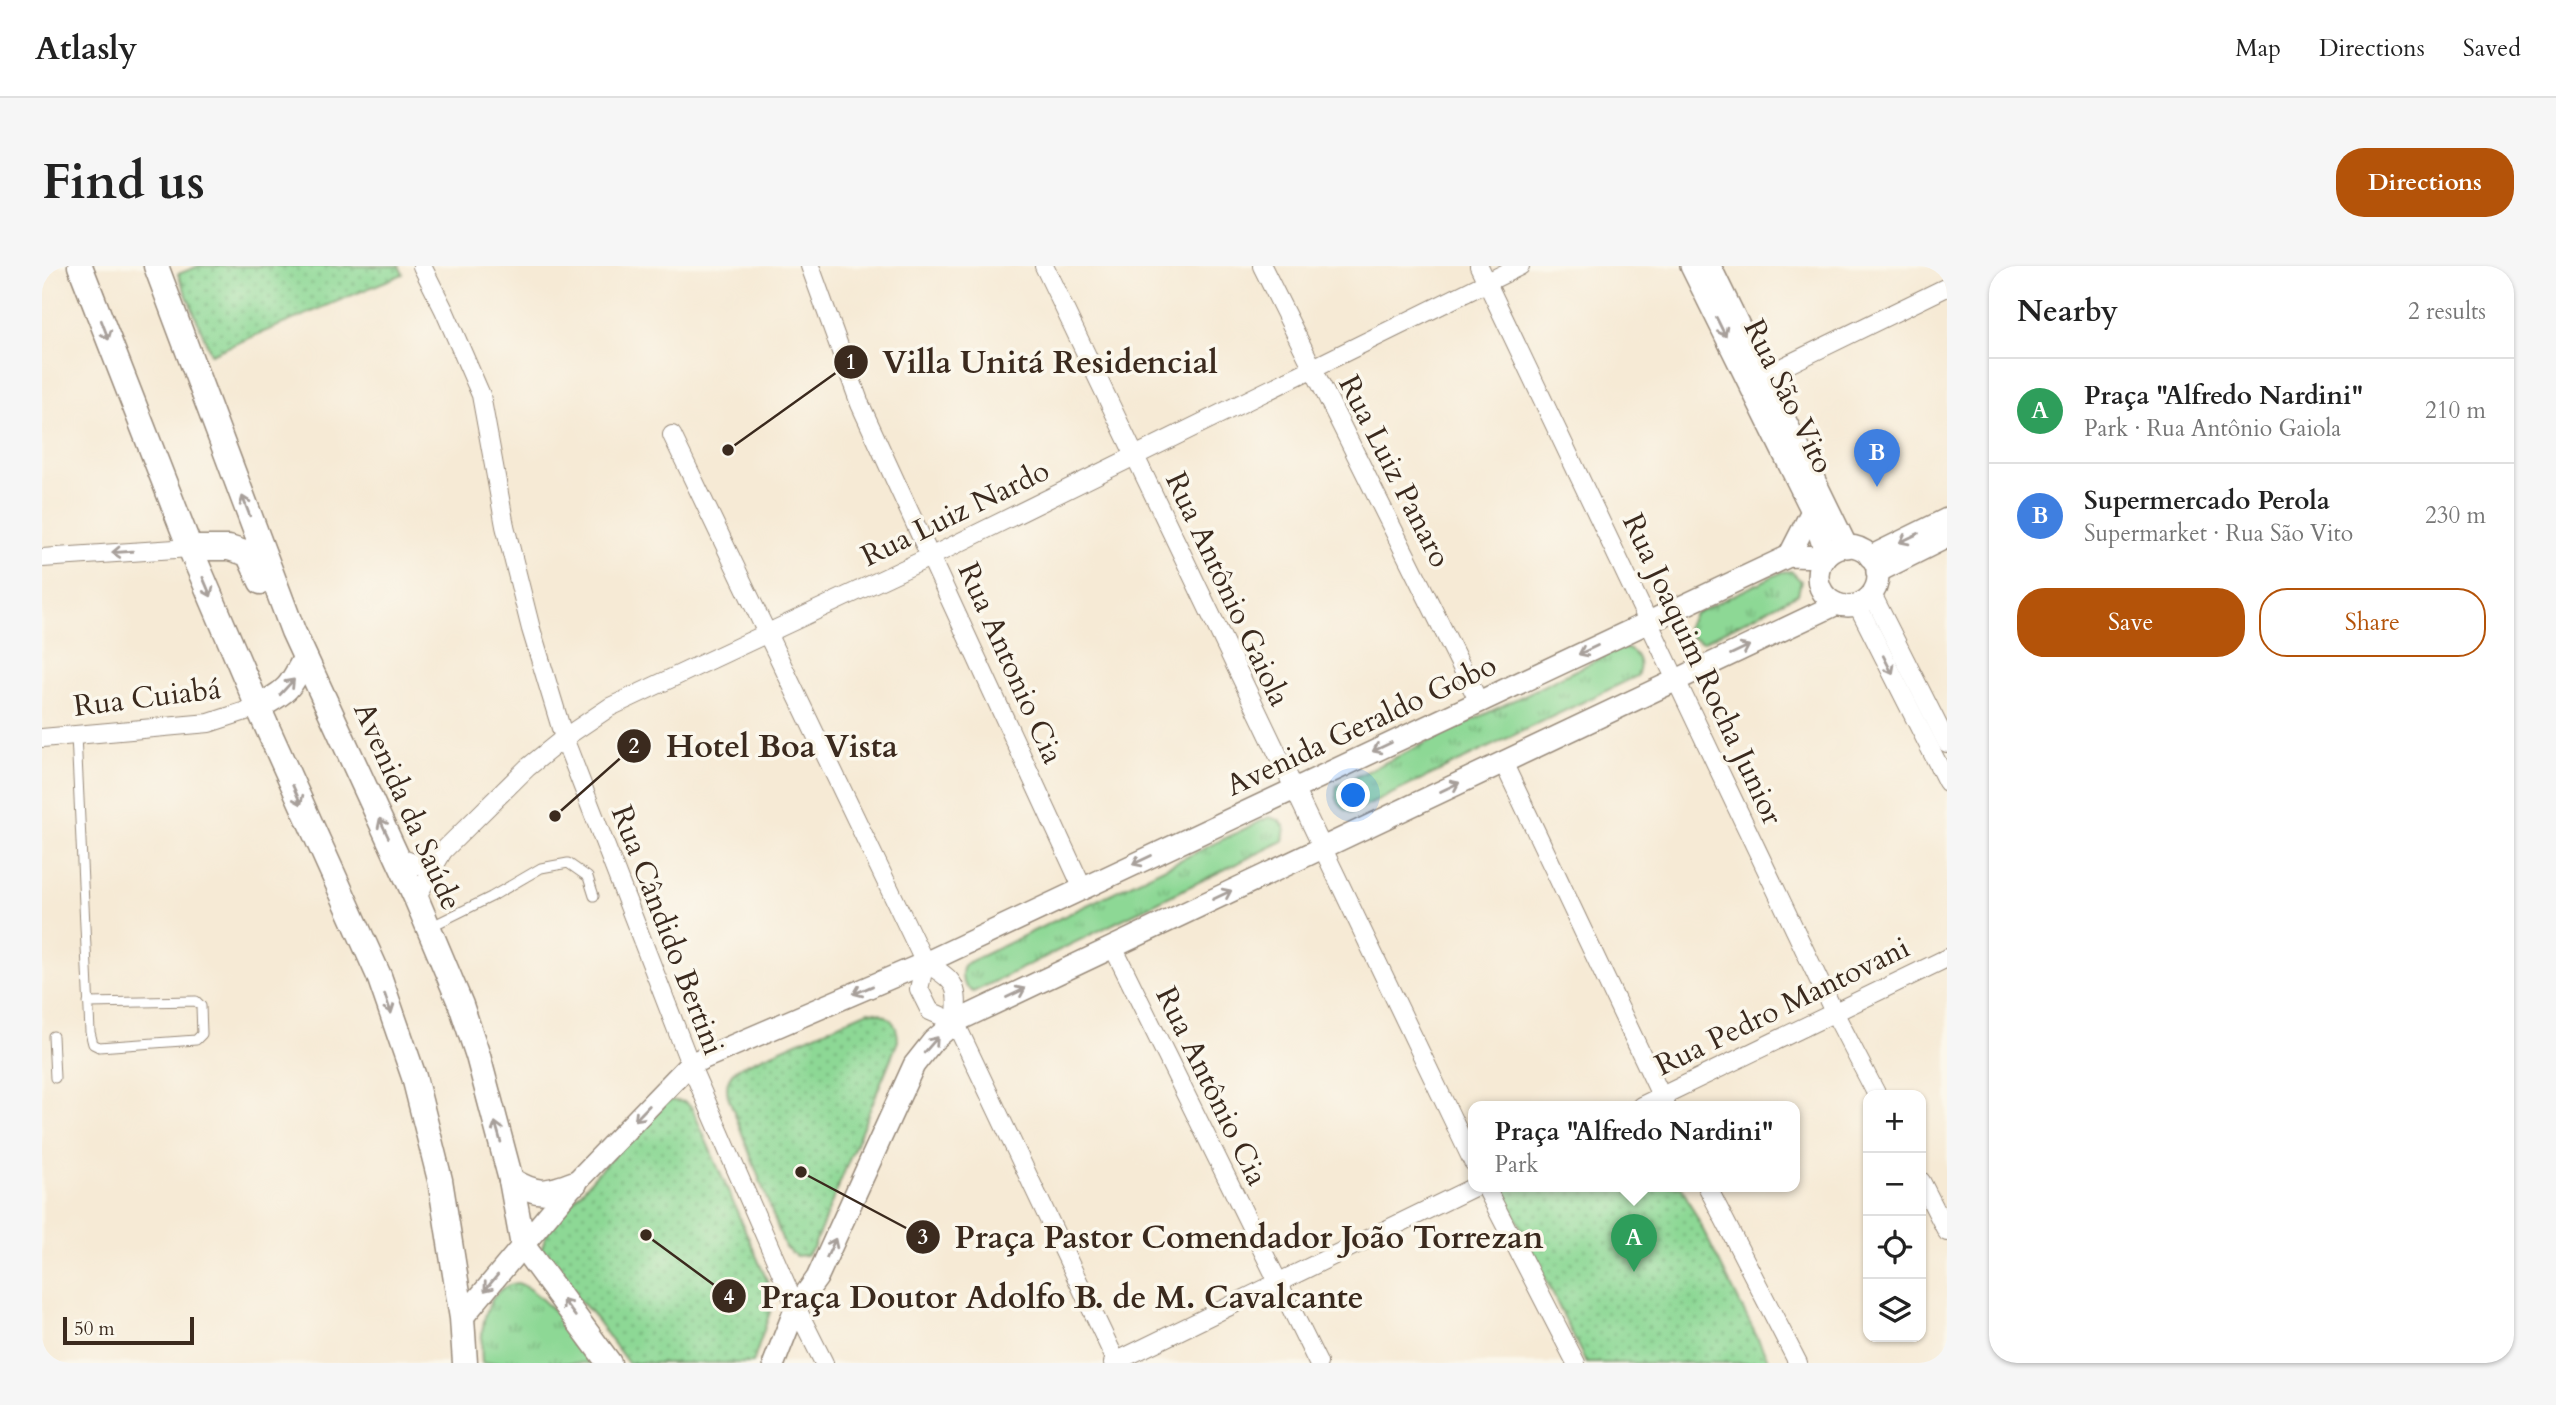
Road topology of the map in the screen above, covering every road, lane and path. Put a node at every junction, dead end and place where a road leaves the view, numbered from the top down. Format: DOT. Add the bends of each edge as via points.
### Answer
graph roads {
  1 [pos="80,266"];
  2 [pos="422,266"];
  3 [pos="810,266"];
  4 [pos="1044,266"];
  5 [pos="1262,266"];
  6 [pos="1479,266"];
  7 [pos="1520,266"];
  8 [pos="1691,266"];
  9 [pos="1710,266"];
  10 [pos="160,267"];
  11 [pos="1487,283"];
  12 [pos="1947,287"];
  13 [pos="1313,369"];
  14 [pos="1756,380"];
  15 [pos="672,435"];
  16 [pos="1135,457"];
  17 [pos="1812,511"];
  18 [pos="1947,519"];
  19 [pos="1947,537"];
  20 [pos="1847,547"];
  21 [pos="190,548"];
  22 [pos="932,556"];
  23 [pos="1789,556"];
  24 [pos="1826,556"];
  25 [pos="42,558"];
  26 [pos="1874,564"];
  27 [pos="1855,601"];
  28 [pos="1649,621"];
  29 [pos="293,631"];
  30 [pos="768,632"];
  31 [pos="305,658"];
  32 [pos="1678,680"];
  33 [pos="1479,702"];
  34 [pos="258,706"];
  35 [pos="76,734"];
  36 [pos="42,738"];
  37 [pos="564,738"];
  38 [pos="1942,748"];
  39 [pos="1503,762"];
  40 [pos="1947,782"];
  41 [pos="1293,789"];
  42 [pos="1322,848"];
  43 [pos="443,851"];
  44 [pos="397,857"];
  45 [pos="1083,888"];
  46 [pos="594,896"];
  47 [pos="416,898"];
  48 [pos="429,928"];
  49 [pos="1113,947"];
  50 [pos="1947,958"];
  51 [pos="925,963"];
  52 [pos="88,1003"];
  53 [pos="1834,1012"];
  54 [pos="955,1022"];
  55 [pos="53,1036"];
  56 [pos="690,1064"];
  57 [pos="55,1078"];
  58 [pos="1874,1090"];
  59 [pos="1663,1101"];
  60 [pos="1468,1152"];
  61 [pos="511,1180"];
  62 [pos="575,1183"];
  63 [pos="1468,1190"];
  64 [pos="1926,1191"];
  65 [pos="1488,1192"];
  66 [pos="1710,1192"];
  67 [pos="1947,1232"];
  68 [pos="523,1246"];
  69 [pos="1278,1283"];
  70 [pos="796,1307"];
  71 [pos="462,1318"];
  72 [pos="1115,1362"];
  73 [pos="465,1363"];
  74 [pos="609,1363"];
  75 [pos="774,1363"];
  76 [pos="824,1363"];
  77 [pos="1318,1363"];
  78 [pos="1576,1363"];
  79 [pos="1798,1363"];
  1 -- 21 [label="main road, one-way"];
  2 -- 37 [label="street, Rua Cândido Bertini" via="481,395 505,526"];
  3 -- 22 [label="street, Rua Antonio Cia" via="860,404"];
  4 -- 16 [label="street, Rua Antônio Gaiola"];
  5 -- 13 [label="street, Rua Luiz Panaro"];
  6 -- 11 [label="street, Rua Joaquim Rocha Junior"];
  7 -- 11 [label="street, Rua Luiz Nardo"];
  8 -- 14 [label="street, Rua São Vito, one-way"];
  9 -- 14 [label="street, Rua São Vito"];
  29 -- 10 [label="main road, Avenida da Saúde, one-way"];
  11 -- 13 [label="street, Rua Luiz Nardo"];
  11 -- 28 [label="street, Rua Joaquim Rocha Junior"];
  12 -- 14 [label="street"];
  13 -- 16 [label="street, Rua Luiz Nardo"];
  13 -- 33 [label="street, Rua Luiz Panaro"];
  14 -- 17 [label="street, Rua São Vito"];
  14 -- 20 [label="street, Rua São Vito"];
  15 -- 30 [label="street"];
  16 -- 22 [label="street, Rua Luiz Nardo"];
  16 -- 41 [label="street, Rua Antônio Gaiola"];
  17 -- 23 [label="street"];
  17 -- 24 [label="street, Rua São Vito"];
  18 -- 26 [label="street, one-way"];
  19 -- 26 [label="street"];
  20 -- 24 [label="street"];
  20 -- 26 [label="street" via="1860,549"];
  21 -- 25 [label="street, one-way"];
  21 -- 29 [label="main road" via="229,548 248,554 280,622"];
  21 -- 34 [label="main road, one-way"];
  22 -- 30 [label="street, Rua Luiz Nardo"];
  22 -- 45 [label="street, Rua Antonio Cia"];
  23 -- 24 [label="street, Avenida Geraldo Gobo"];
  23 -- 28 [label="street, Avenida Geraldo Gobo"];
  24 -- 27 [label="street" via="1818,584 1829,600"];
  26 -- 27 [label="street" via="1877,584"];
  32 -- 27 [label="street, one-way"];
  27 -- 38 [label="street"];
  28 -- 32 [label="street, Rua Joaquim Rocha Junior"];
  28 -- 33 [label="street, Avenida Geraldo Gobo, one-way"];
  29 -- 31 [label="main road, Avenida da Saúde"];
  30 -- 37 [label="street, Rua Luiz Nardo" via="610,707"];
  30 -- 51 [label="street"];
  34 -- 31 [label="main road, one-way" via="291,686"];
  44 -- 31 [label="main road, Avenida da Saúde, one-way"];
  32 -- 39 [label="street"];
  32 -- 53 [label="street, Rua Joaquim Rocha Junior"];
  33 -- 41 [label="street, Avenida Geraldo Gobo, one-way"];
  34 -- 35 [label="street, Rua Cuiabá" via="209,723"];
  34 -- 71 [label="main road, one-way" via="379,976 414,1077 440,1180"];
  35 -- 36 [label="street, Rua Cuiabá"];
  35 -- 52 [label="lane"];
  37 -- 43 [label="street, Rua Luiz Nardo"];
  37 -- 56 [label="street, Rua Cândido Bertini"];
  38 -- 40 [label="street"];
  42 -- 39 [label="street, one-way"];
  39 -- 59 [label="street"];
  41 -- 42 [label="street, Rua Antônio Gaiola"];
  41 -- 45 [label="street, Avenida Geraldo Gobo, one-way"];
  49 -- 42 [label="street, one-way"];
  42 -- 60 [label="street, Rua Antônio Gaiola"];
  43 -- 44 [label="street, Rua Luiz Nardo" via="419,865"];
  43 -- 47 [label="street, Rua Luiz Nardo"];
  44 -- 47 [label="main road, Avenida da Saúde"];
  45 -- 51 [label="street, Avenida Geraldo Gobo"];
  46 -- 48 [label="lane" via="588,877 568,863 541,868"];
  47 -- 48 [label="main road, Avenida da Saúde"];
  61 -- 48 [label="main road, Avenida da Saúde, one-way" via="474,1043"];
  54 -- 49 [label="street, one-way"];
  49 -- 69 [label="street, Rua Antônio Cia"];
  50 -- 53 [label="street, Rua Pedro Mantovani"];
  51 -- 54 [label="street" via="946,975 959,998"];
  51 -- 54 [label="street" via="919,989 930,1011"];
  51 -- 56 [label="street, Avenida Geraldo Gobo, one-way"];
  52 -- 52 [label="lane" via="90,1032 93,1044 99,1047 196,1040 202,1034 201,1006 196,1001"];
  53 -- 58 [label="street, Rua Joaquim Rocha Junior"];
  53 -- 59 [label="street, Rua Pedro Mantovani"];
  70 -- 54 [label="street, one-way" via="817,1278 914,1065"];
  54 -- 72 [label="street"];
  55 -- 57 [label="lane"];
  56 -- 62 [label="street, one-way"];
  56 -- 70 [label="street, Rua Cândido Bertini"];
  61 -- 62 [label="main road" via="537,1193"];
  61 -- 68 [label="main road, Avenida da Saúde"];
  62 -- 68 [label="street"];
  63 -- 69 [label="street"];
  64 -- 67 [label="street"];
  65 -- 78 [label="street"];
  66 -- 79 [label="street"];
  68 -- 71 [label="street, one-way"];
  74 -- 68 [label="main road, Avenida da Saúde, one-way"];
  69 -- 72 [label="street"];
  69 -- 77 [label="street, Rua Antônio Cia"];
  70 -- 75 [label="street"];
  70 -- 76 [label="street, Rua Cândido Bertini"];
  71 -- 73 [label="main road"];
}
